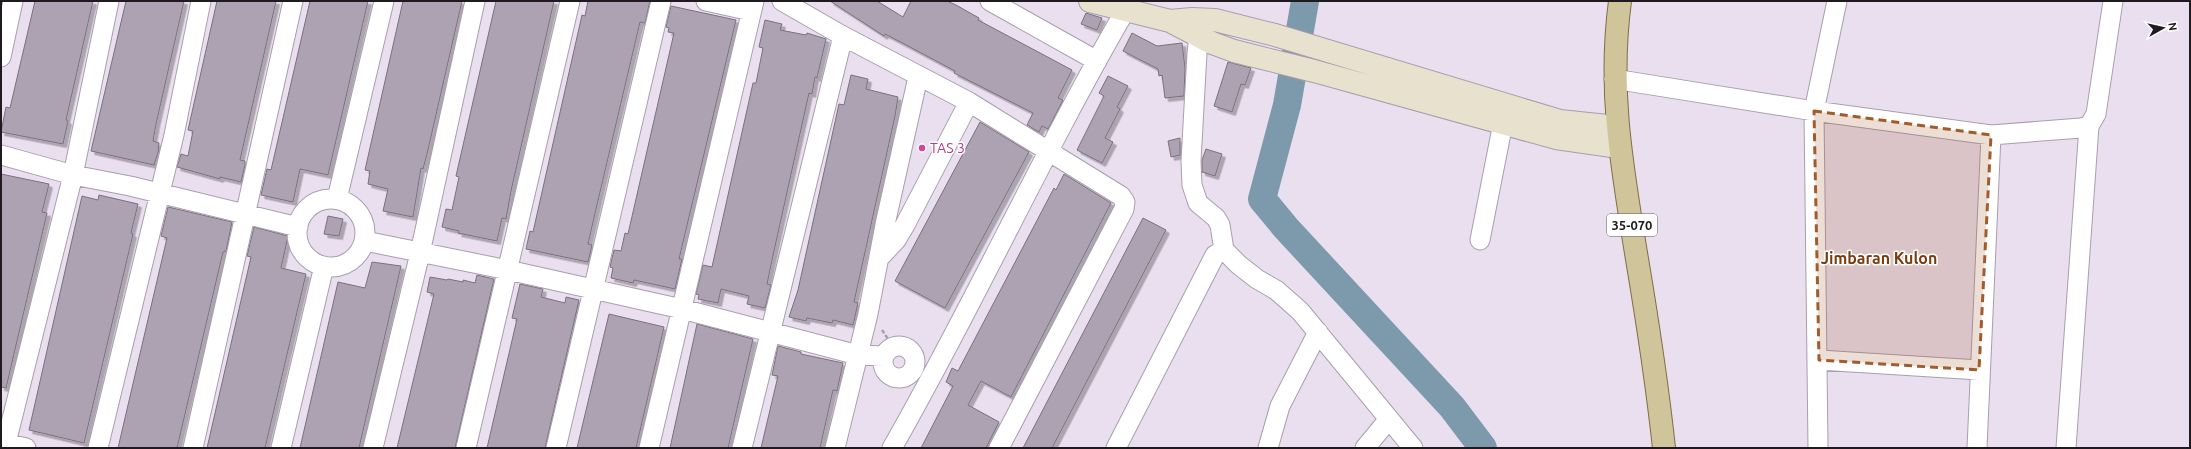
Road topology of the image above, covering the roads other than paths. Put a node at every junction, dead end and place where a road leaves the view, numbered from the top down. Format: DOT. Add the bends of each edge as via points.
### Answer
graph roads {
  1 [pos="13,1"];
  2 [pos="109,1"];
  3 [pos="201,1"];
  4 [pos="293,1"];
  5 [pos="384,1"];
  6 [pos="475,1"];
  7 [pos="570,1"];
  8 [pos="661,1"];
  9 [pos="706,1"];
  10 [pos="782,1"];
  11 [pos="990,1"];
  12 [pos="1090,1"];
  13 [pos="1620,1"];
  14 [pos="1837,1"];
  15 [pos="2113,1"];
  16 [pos="752,6"];
  17 [pos="1124,11"];
  18 [pos="1203,28"];
  19 [pos="843,36"];
  20 [pos="1,57"];
  21 [pos="1100,57"];
  22 [pos="918,77"];
  23 [pos="1614,79"];
  24 [pos="1444,97"];
  25 [pos="969,102"];
  26 [pos="1814,111"];
  27 [pos="1503,123"];
  28 [pos="2089,126"];
  29 [pos="1991,135"];
  30 [pos="1618,137"];
  31 [pos="1047,151"];
  32 [pos="1,155"];
  33 [pos="73,175"];
  34 [pos="159,194"];
  35 [pos="337,199"];
  36 [pos="246,215"];
  37 [pos="298,227"];
  38 [pos="1480,240"];
  39 [pos="365,241"];
  40 [pos="1224,241"];
  41 [pos="420,253"];
  42 [pos="881,256"];
  43 [pos="324,266"];
  44 [pos="508,270"];
  45 [pos="593,291"];
  46 [pos="682,309"];
  47 [pos="771,331"];
  48 [pos="1318,332"];
  49 [pos="858,355"];
  50 [pos="1819,360"];
  51 [pos="1979,370"];
  52 [pos="932,379"];
  53 [pos="1389,419"];
  54 [pos="4,443"];
  55 [pos="26,448"];
  56 [pos="98,448"];
  57 [pos="193,448"];
  58 [pos="281,448"];
  59 [pos="374,448"];
  60 [pos="466,448"];
  61 [pos="556,448"];
  62 [pos="649,448"];
  63 [pos="742,448"];
  64 [pos="835,448"];
  65 [pos="892,448"];
  66 [pos="1000,448"];
  67 [pos="1116,448"];
  68 [pos="1268,448"];
  69 [pos="1365,448"];
  70 [pos="1413,448"];
  71 [pos="1664,448"];
  72 [pos="1818,448"];
  73 [pos="1977,448"];
  74 [pos="2066,448"];
  1 -- 20 [label="street"];
  2 -- 33 [label="street"];
  3 -- 34 [label="street" via="174,135"];
  4 -- 36 [label="street"];
  5 -- 35 [label="street"];
  6 -- 41 [label="street"];
  7 -- 44 [label="street"];
  8 -- 45 [label="street"];
  9 -- 16 [label="street"];
  10 -- 19 [label="street"];
  11 -- 21 [label="street"];
  12 -- 17 [label="street"];
  13 -- 23 [label="main road, 35-070"];
  14 -- 26 [label="street"];
  15 -- 28 [label="street" via="2096,114"];
  16 -- 46 [label="street"];
  17 -- 18 [label="street"];
  17 -- 21 [label="street"];
  18 -- 24 [label="street" via="1275,35"];
  18 -- 24 [label="street" via="1234,51"];
  18 -- 40 [label="street" via="1192,147 1192,184 1198,203 1216,218"];
  19 -- 22 [label="street"];
  19 -- 47 [label="street"];
  21 -- 31 [label="street"];
  22 -- 25 [label="street"];
  22 -- 42 [label="street" via="886,220"];
  23 -- 26 [label="street"];
  23 -- 30 [label="main road, 35-070"];
  24 -- 27 [label="street"];
  24 -- 30 [label="street" via="1560,121"];
  25 -- 31 [label="street"];
  25 -- 42 [label="street" via="905,225 896,240"];
  26 -- 29 [label="street"];
  26 -- 50 [label="street"];
  27 -- 30 [label="street" via="1556,138"];
  27 -- 38 [label="street"];
  28 -- 29 [label="street"];
  28 -- 74 [label="street"];
  29 -- 51 [label="street"];
  30 -- 71 [label="main road, 35-070" via="1655,369"];
  31 -- 52 [label="street"];
  31 -- 66 [label="street" via="1121,196 1125,206"];
  32 -- 33 [label="street"];
  33 -- 34 [label="street"];
  33 -- 54 [label="street"];
  34 -- 36 [label="street"];
  34 -- 56 [label="street"];
  35 -- 37 [label="street" via="326,198 316,202 301,217"];
  35 -- 39 [label="street" via="357,210 363,219"];
  36 -- 37 [label="street"];
  36 -- 57 [label="street"];
  37 -- 43 [label="street" via="298,240 303,252"];
  39 -- 41 [label="street"];
  39 -- 43 [label="street" via="349,262 337,266"];
  40 -- 48 [label="street" via="1256,279 1290,301"];
  40 -- 67 [label="street"];
  41 -- 44 [label="street"];
  41 -- 59 [label="street"];
  42 -- 49 [label="street"];
  43 -- 58 [label="street"];
  44 -- 45 [label="street"];
  44 -- 60 [label="street"];
  45 -- 46 [label="street"];
  45 -- 61 [label="street"];
  46 -- 47 [label="street"];
  46 -- 62 [label="street"];
  47 -- 49 [label="street"];
  47 -- 63 [label="street"];
  48 -- 53 [label="street"];
  48 -- 68 [label="street" via="1280,406"];
  49 -- 52 [label="street" via="884,356 884,368 894,377 906,377 915,367"];
  49 -- 64 [label="street"];
  50 -- 51 [label="street"];
  50 -- 72 [label="street"];
  51 -- 73 [label="street"];
  52 -- 65 [label="street"];
  53 -- 69 [label="street"];
  53 -- 70 [label="street"];
  54 -- 55 [label="street"];
}
